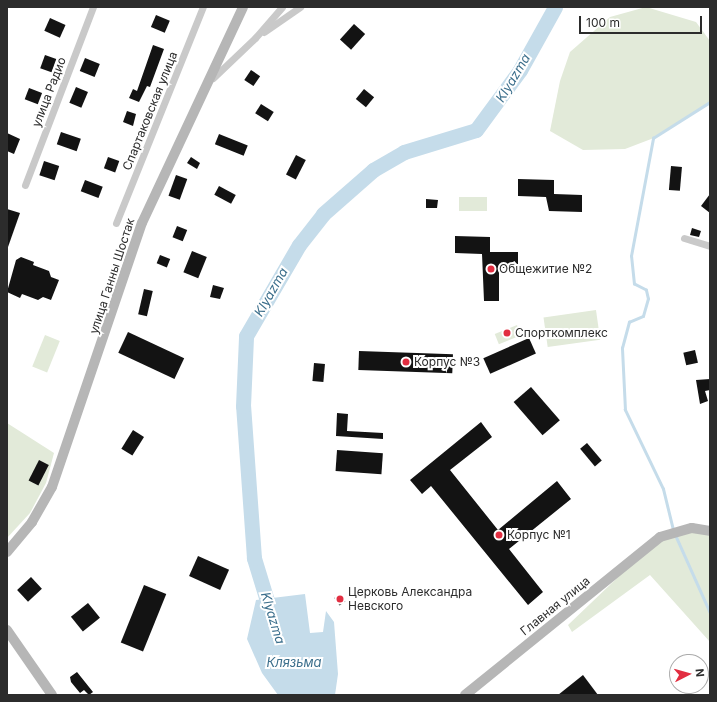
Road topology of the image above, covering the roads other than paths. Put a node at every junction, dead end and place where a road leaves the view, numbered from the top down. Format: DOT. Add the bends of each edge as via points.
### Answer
graph roads {
  1 [pos="94,7"];
  2 [pos="203,7"];
  3 [pos="243,7"];
  4 [pos="282,7"];
  5 [pos="300,7"];
  6 [pos="255,38"];
  7 [pos="213,78"];
  8 [pos="25,185"];
  9 [pos="116,223"];
  10 [pos="684,238"];
  11 [pos="710,246"];
  12 [pos="709,528"];
  13 [pos="7,552"];
  14 [pos="7,630"];
  15 [pos="52,695"];
  16 [pos="465,695"];
  1 -- 8 [label="street, улица Радио"];
  2 -- 9 [label="street, Спартаковская улица"];
  3 -- 7 [label="main road, улица Ганны Шостак"];
  4 -- 6 [label="street"];
  5 -- 6 [label="street"];
  6 -- 7 [label="street"];
  7 -- 13 [label="main road, улица Ганны Шостак" via="142,223 52,487 32,522"];
  10 -- 11 [label="street"];
  12 -- 16 [label="main road, Главная улица" via="681,531 660,537"];
  14 -- 15 [label="main road"];
}
